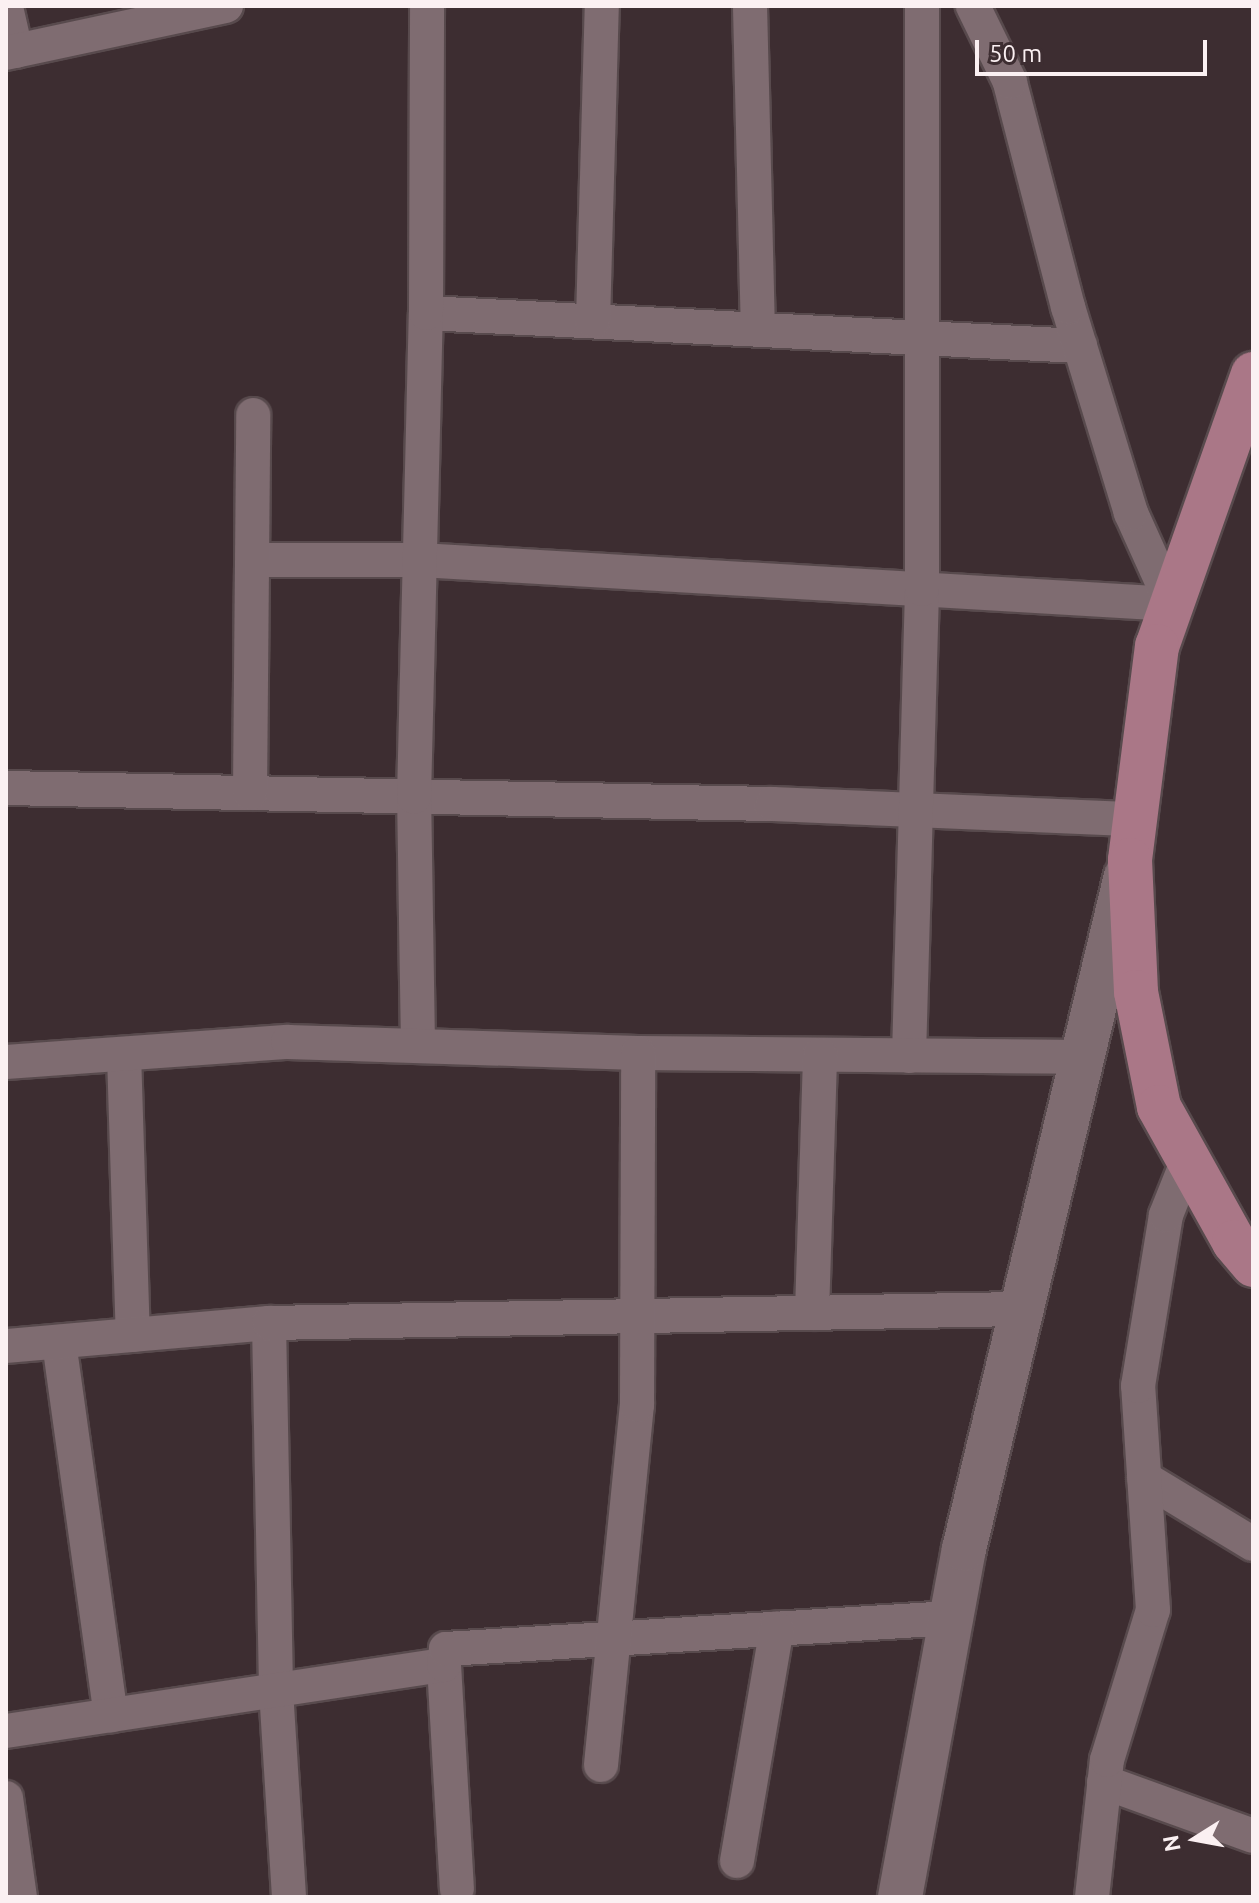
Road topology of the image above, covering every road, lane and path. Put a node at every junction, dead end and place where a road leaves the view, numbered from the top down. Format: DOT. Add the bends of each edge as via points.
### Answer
graph roads {
  1 [pos="226,6"];
  2 [pos="427,6"];
  3 [pos="602,6"];
  4 [pos="750,6"];
  5 [pos="922,6"];
  6 [pos="973,6"];
  7 [pos="6,7"];
  8 [pos="11,52"];
  9 [pos="426,313"];
  10 [pos="593,321"];
  11 [pos="758,330"];
  12 [pos="924,338"];
  13 [pos="1080,346"];
  14 [pos="1253,374"];
  15 [pos="253,415"];
  16 [pos="253,560"];
  17 [pos="420,560"];
  18 [pos="922,589"];
  19 [pos="1172,604"];
  20 [pos="6,788"];
  21 [pos="250,793"];
  22 [pos="414,797"];
  23 [pos="916,810"];
  24 [pos="1132,840"];
  25 [pos="418,1046"];
  26 [pos="638,1053"];
  27 [pos="124,1054"];
  28 [pos="820,1055"];
  29 [pos="909,1056"];
  30 [pos="1082,1057"];
  31 [pos="6,1062"];
  32 [pos="1188,1160"];
  33 [pos="1253,1265"];
  34 [pos="1022,1309"];
  35 [pos="812,1313"];
  36 [pos="640,1316"];
  37 [pos="269,1323"];
  38 [pos="133,1335"];
  39 [pos="59,1342"];
  40 [pos="6,1346"];
  41 [pos="1144,1478"];
  42 [pos="1253,1544"];
  43 [pos="951,1618"];
  44 [pos="777,1628"];
  45 [pos="617,1639"];
  46 [pos="444,1665"];
  47 [pos="276,1690"];
  48 [pos="111,1715"];
  49 [pos="6,1731"];
  50 [pos="601,1765"];
  51 [pos="1104,1782"];
  52 [pos="6,1798"];
  53 [pos="1253,1836"];
  54 [pos="737,1861"];
  55 [pos="457,1889"];
  56 [pos="20,1897"];
  57 [pos="289,1897"];
  58 [pos="900,1897"];
  59 [pos="1092,1897"];
  1 -- 8 [label="street"];
  2 -- 9 [label="street"];
  3 -- 10 [label="street"];
  4 -- 11 [label="street"];
  5 -- 12 [label="street"];
  6 -- 13 [label="street" via="1010,82"];
  7 -- 8 [label="street"];
  9 -- 10 [label="street"];
  9 -- 17 [label="street"];
  10 -- 11 [label="street"];
  11 -- 12 [label="street"];
  12 -- 13 [label="street"];
  12 -- 18 [label="street"];
  13 -- 19 [label="street" via="1131,513"];
  14 -- 19 [label="main road"];
  15 -- 16 [label="street"];
  16 -- 17 [label="street"];
  16 -- 21 [label="street"];
  17 -- 18 [label="street"];
  17 -- 22 [label="street"];
  18 -- 19 [label="street"];
  18 -- 23 [label="street"];
  19 -- 24 [label="main road" via="1157,646"];
  20 -- 21 [label="street"];
  21 -- 22 [label="street"];
  22 -- 23 [label="street"];
  22 -- 25 [label="street"];
  23 -- 24 [label="street"];
  23 -- 29 [label="street"];
  24 -- 30 [label="street"];
  24 -- 32 [label="main road" via="1136,992 1159,1107"];
  25 -- 26 [label="street"];
  25 -- 27 [label="street" via="288,1042"];
  26 -- 28 [label="street"];
  26 -- 36 [label="street"];
  27 -- 31 [label="street"];
  27 -- 38 [label="street"];
  28 -- 29 [label="street"];
  28 -- 35 [label="street"];
  29 -- 30 [label="street"];
  30 -- 34 [label="street"];
  32 -- 33 [label="main road"];
  32 -- 41 [label="street" via="1166,1215 1138,1386"];
  34 -- 35 [label="street"];
  34 -- 43 [label="street"];
  35 -- 36 [label="street"];
  36 -- 37 [label="street"];
  36 -- 45 [label="street"];
  37 -- 38 [label="street"];
  37 -- 47 [label="street"];
  38 -- 39 [label="street"];
  39 -- 40 [label="street"];
  39 -- 48 [label="street"];
  41 -- 42 [label="street"];
  41 -- 51 [label="street" via="1153,1610"];
  43 -- 44 [label="street"];
  43 -- 58 [label="street"];
  44 -- 45 [label="street"];
  44 -- 54 [label="street"];
  45 -- 46 [label="street" via="446,1649"];
  45 -- 50 [label="street"];
  46 -- 47 [label="street"];
  46 -- 55 [label="street"];
  47 -- 48 [label="street"];
  47 -- 57 [label="street"];
  48 -- 49 [label="street"];
  51 -- 53 [label="street"];
  51 -- 59 [label="street"];
  52 -- 56 [label="street"];
}
